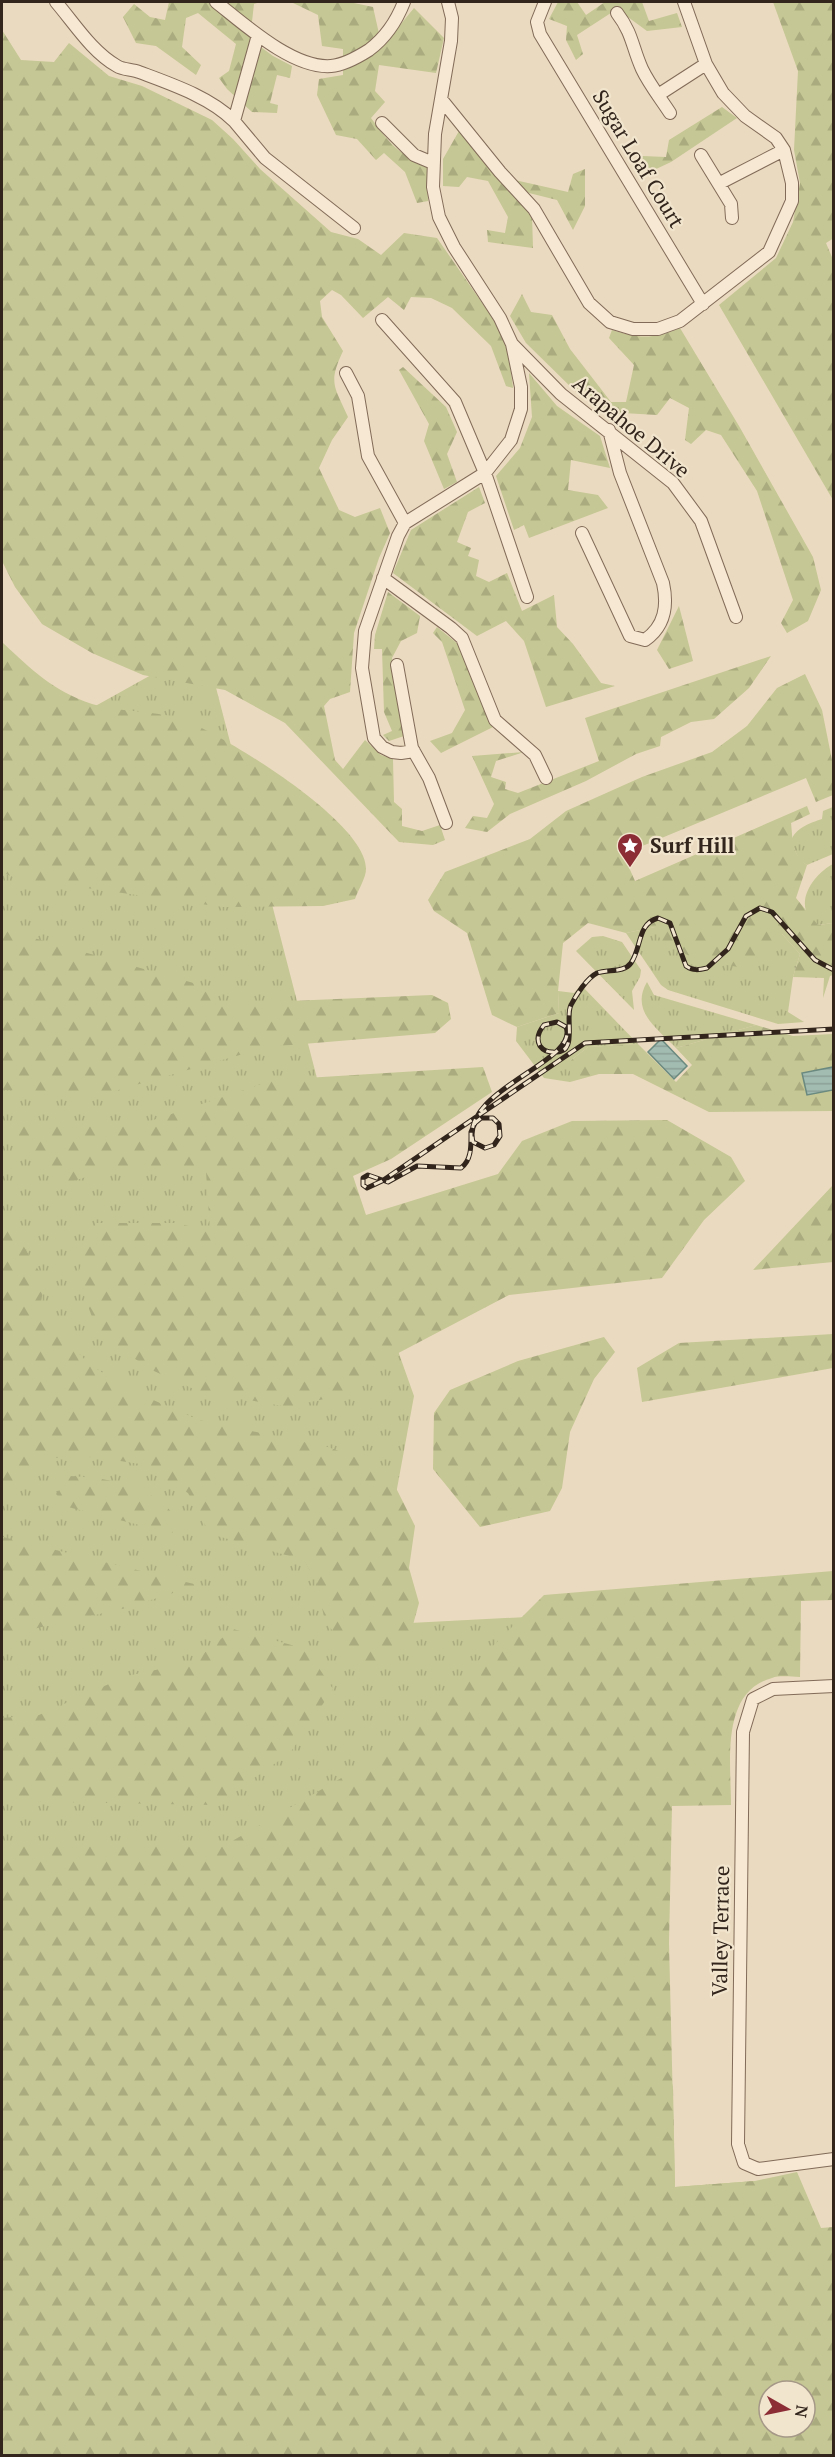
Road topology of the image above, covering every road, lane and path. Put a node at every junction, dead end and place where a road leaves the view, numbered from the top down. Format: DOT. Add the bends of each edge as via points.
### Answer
graph roads {
  1 [pos="56,2"];
  2 [pos="216,2"];
  3 [pos="404,2"];
  4 [pos="448,2"];
  5 [pos="545,2"];
  6 [pos="684,2"];
  7 [pos="617,13"];
  8 [pos="258,35"];
  9 [pos="706,64"];
  10 [pos="658,94"];
  11 [pos="441,99"];
  12 [pos="670,113"];
  13 [pos="234,121"];
  14 [pos="382,123"];
  15 [pos="784,150"];
  16 [pos="701,155"];
  17 [pos="433,163"];
  18 [pos="720,183"];
  19 [pos="732,218"];
  20 [pos="354,228"];
  21 [pos="703,304"];
  22 [pos="382,320"];
  23 [pos="512,344"];
  24 [pos="346,373"];
  25 [pos="609,430"];
  26 [pos="485,473"];
  27 [pos="405,523"];
  28 [pos="582,533"];
  29 [pos="383,578"];
  30 [pos="527,597"];
  31 [pos="736,617"];
  32 [pos="397,665"];
  33 [pos="414,751"];
  34 [pos="546,778"];
  35 [pos="446,823"];
  36 [pos="834,1686"];
  37 [pos="834,2159"];
  1 -- 13 [label="street" via="104,57 119,68 173,85 224,111"];
  2 -- 8 [label="street"];
  3 -- 8 [label="street" via="391,27 374,46 332,66 305,62"];
  4 -- 11 [label="street" via="451,41"];
  5 -- 21 [label="street, Sugar Loaf Court" via="537,22 540,34"];
  6 -- 9 [label="street"];
  7 -- 10 [label="street" via="626,25 641,68"];
  8 -- 13 [label="street"];
  9 -- 10 [label="street"];
  9 -- 15 [label="street" via="723,93 745,116 776,138"];
  10 -- 12 [label="street"];
  11 -- 17 [label="street"];
  11 -- 21 [label="street" via="534,210 589,303 610,322 633,329 658,329 680,321"];
  13 -- 20 [label="street" via="265,158"];
  14 -- 17 [label="street" via="414,155"];
  15 -- 18 [label="street"];
  15 -- 21 [label="street" via="792,201 770,252"];
  16 -- 18 [label="street"];
  17 -- 23 [label="street" via="439,217"];
  18 -- 19 [label="street" via="731,204"];
  22 -- 26 [label="street" via="455,402"];
  23 -- 25 [label="street, Arapahoe Drive" via="561,394"];
  23 -- 26 [label="street" via="521,409 503,453"];
  24 -- 27 [label="street" via="358,396 368,456"];
  25 -- 28 [label="street" via="620,473 666,597 663,617 645,640 630,636"];
  25 -- 31 [label="street, Arapahoe Drive" via="673,483 701,521"];
  26 -- 27 [label="street"];
  26 -- 30 [label="street"];
  27 -- 29 [label="street"];
  29 -- 33 [label="street" via="362,650 374,738 392,752"];
  29 -- 34 [label="street" via="462,638 495,720 535,755"];
  32 -- 33 [label="street"];
  33 -- 35 [label="street"];
  36 -- 37 [label="street, Valley Terrace" via="773,1689 753,1699 743,1732 738,2144 744,2163 758,2169"];
}
